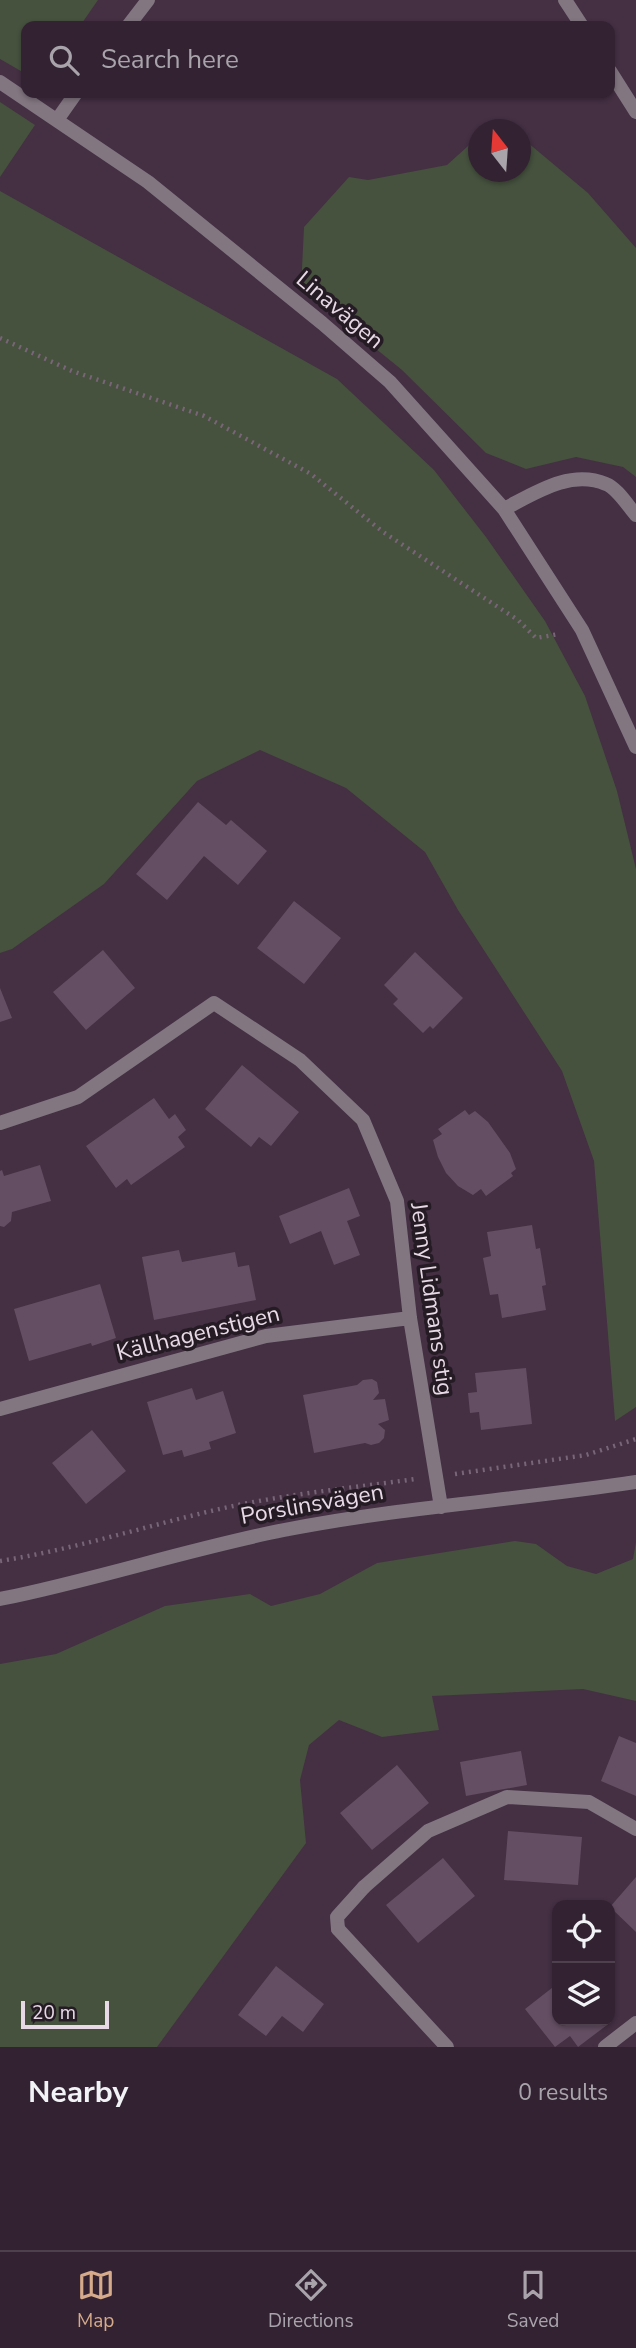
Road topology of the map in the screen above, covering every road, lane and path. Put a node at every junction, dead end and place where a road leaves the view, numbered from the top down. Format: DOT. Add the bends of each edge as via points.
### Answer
graph roads {
  1 [pos="148,0"];
  2 [pos="565,0"];
  3 [pos="132,21"];
  4 [pos="579,21"];
  5 [pos="615,79"];
  6 [pos="0,82"];
  7 [pos="21,96"];
  8 [pos="24,98"];
  9 [pos="72,98"];
  10 [pos="636,112"];
  11 [pos="57,120"];
  12 [pos="0,338"];
  13 [pos="504,509"];
  14 [pos="636,515"];
  15 [pos="582,630"];
  16 [pos="636,747"];
  17 [pos="0,1124"];
  18 [pos="410,1318"];
  19 [pos="0,1409"];
  20 [pos="636,1439"];
  21 [pos="436,1476"];
  22 [pos="636,1482"];
  23 [pos="441,1507"];
  24 [pos="0,1561"];
  25 [pos="0,1600"];
  26 [pos="636,1829"];
  27 [pos="636,2023"];
  28 [pos="441,2046"];
  29 [pos="605,2047"];
  1 -- 3 [label="street"];
  2 -- 4 [label="street"];
  5 -- 10 [label="street"];
  6 -- 7 [label="street, Linavägen"];
  8 -- 11 [label="street, Linavägen"];
  9 -- 11 [label="street"];
  11 -- 13 [label="street, Linavägen" via="148,182 390,382"];
  12 -- 15 [label="path" via="72,370 204,416 311,474 383,532 518,620 536,638"];
  13 -- 14 [label="street" via="544,488 579,478 608,484"];
  13 -- 15 [label="street, Linavägen"];
  15 -- 16 [label="street, Linavägen"];
  17 -- 18 [label="street, Jenny Lidmans stig" via="78,1097 214,1003 300,1060 363,1120 397,1201"];
  18 -- 19 [label="street, Källhagenstigen" via="266,1336"];
  18 -- 21 [label="street, Jenny Lidmans stig"];
  20 -- 21 [label="path" via="586,1455"];
  21 -- 23 [label="street, Jenny Lidmans stig"];
  21 -- 24 [label="path" via="225,1508"];
  22 -- 23 [label="street, Porslinsvägen"];
  23 -- 25 [label="street, Porslinsvägen" via="246,1538"];
  26 -- 28 [label="street" via="589,1802 507,1797 428,1831 337,1917 338,1929"];
  27 -- 29 [label="street"];
}
